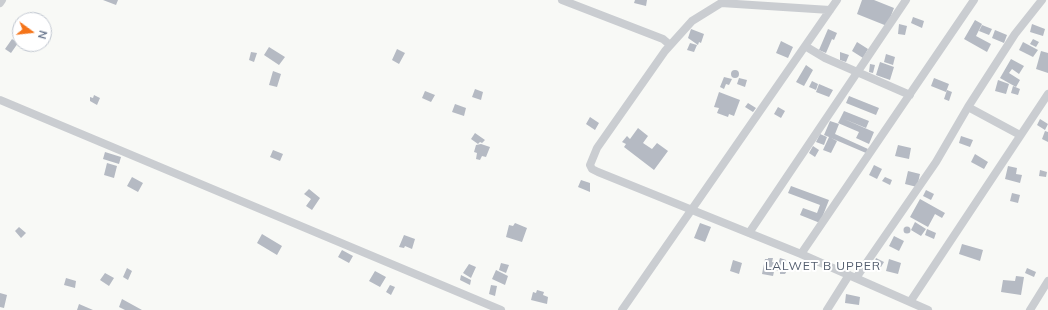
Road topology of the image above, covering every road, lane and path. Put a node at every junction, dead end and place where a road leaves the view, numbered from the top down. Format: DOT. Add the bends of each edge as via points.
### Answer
graph roads {
  1 [pos="2,0"];
  2 [pos="562,0"];
  3 [pos="837,0"];
  4 [pos="906,0"];
  5 [pos="974,0"];
  6 [pos="1042,0"];
  7 [pos="0,3"];
  8 [pos="830,10"];
  9 [pos="670,46"];
  10 [pos="805,46"];
  11 [pos="858,71"];
  12 [pos="1048,94"];
  13 [pos="910,95"];
  14 [pos="0,100"];
  15 [pos="968,107"];
  16 [pos="1020,135"];
  17 [pos="691,209"];
  18 [pos="749,233"];
  19 [pos="801,254"];
  20 [pos="853,277"];
  21 [pos="1048,281"];
  22 [pos="910,302"];
  23 [pos="501,310"];
  24 [pos="622,310"];
  25 [pos="827,310"];
  26 [pos="928,310"];
  27 [pos="1030,310"];
  1 -- 7 [label="street"];
  2 -- 9 [label="street" via="662,39"];
  3 -- 8 [label="street"];
  4 -- 11 [label="street"];
  5 -- 13 [label="street"];
  6 -- 15 [label="street" via="1015,34"];
  8 -- 9 [label="street" via="721,3 692,21"];
  8 -- 10 [label="street"];
  9 -- 17 [label="street" via="596,148 590,165 598,172"];
  10 -- 11 [label="street" via="825,58"];
  10 -- 17 [label="street"];
  11 -- 13 [label="street"];
  11 -- 18 [label="street"];
  12 -- 16 [label="street"];
  13 -- 19 [label="street"];
  14 -- 23 [label="street"];
  15 -- 16 [label="street"];
  15 -- 20 [label="street" via="936,162"];
  16 -- 22 [label="street"];
  17 -- 18 [label="street"];
  17 -- 24 [label="street"];
  18 -- 19 [label="street"];
  19 -- 20 [label="street"];
  20 -- 22 [label="street"];
  20 -- 25 [label="street"];
  21 -- 27 [label="street"];
  22 -- 26 [label="street"];
}
